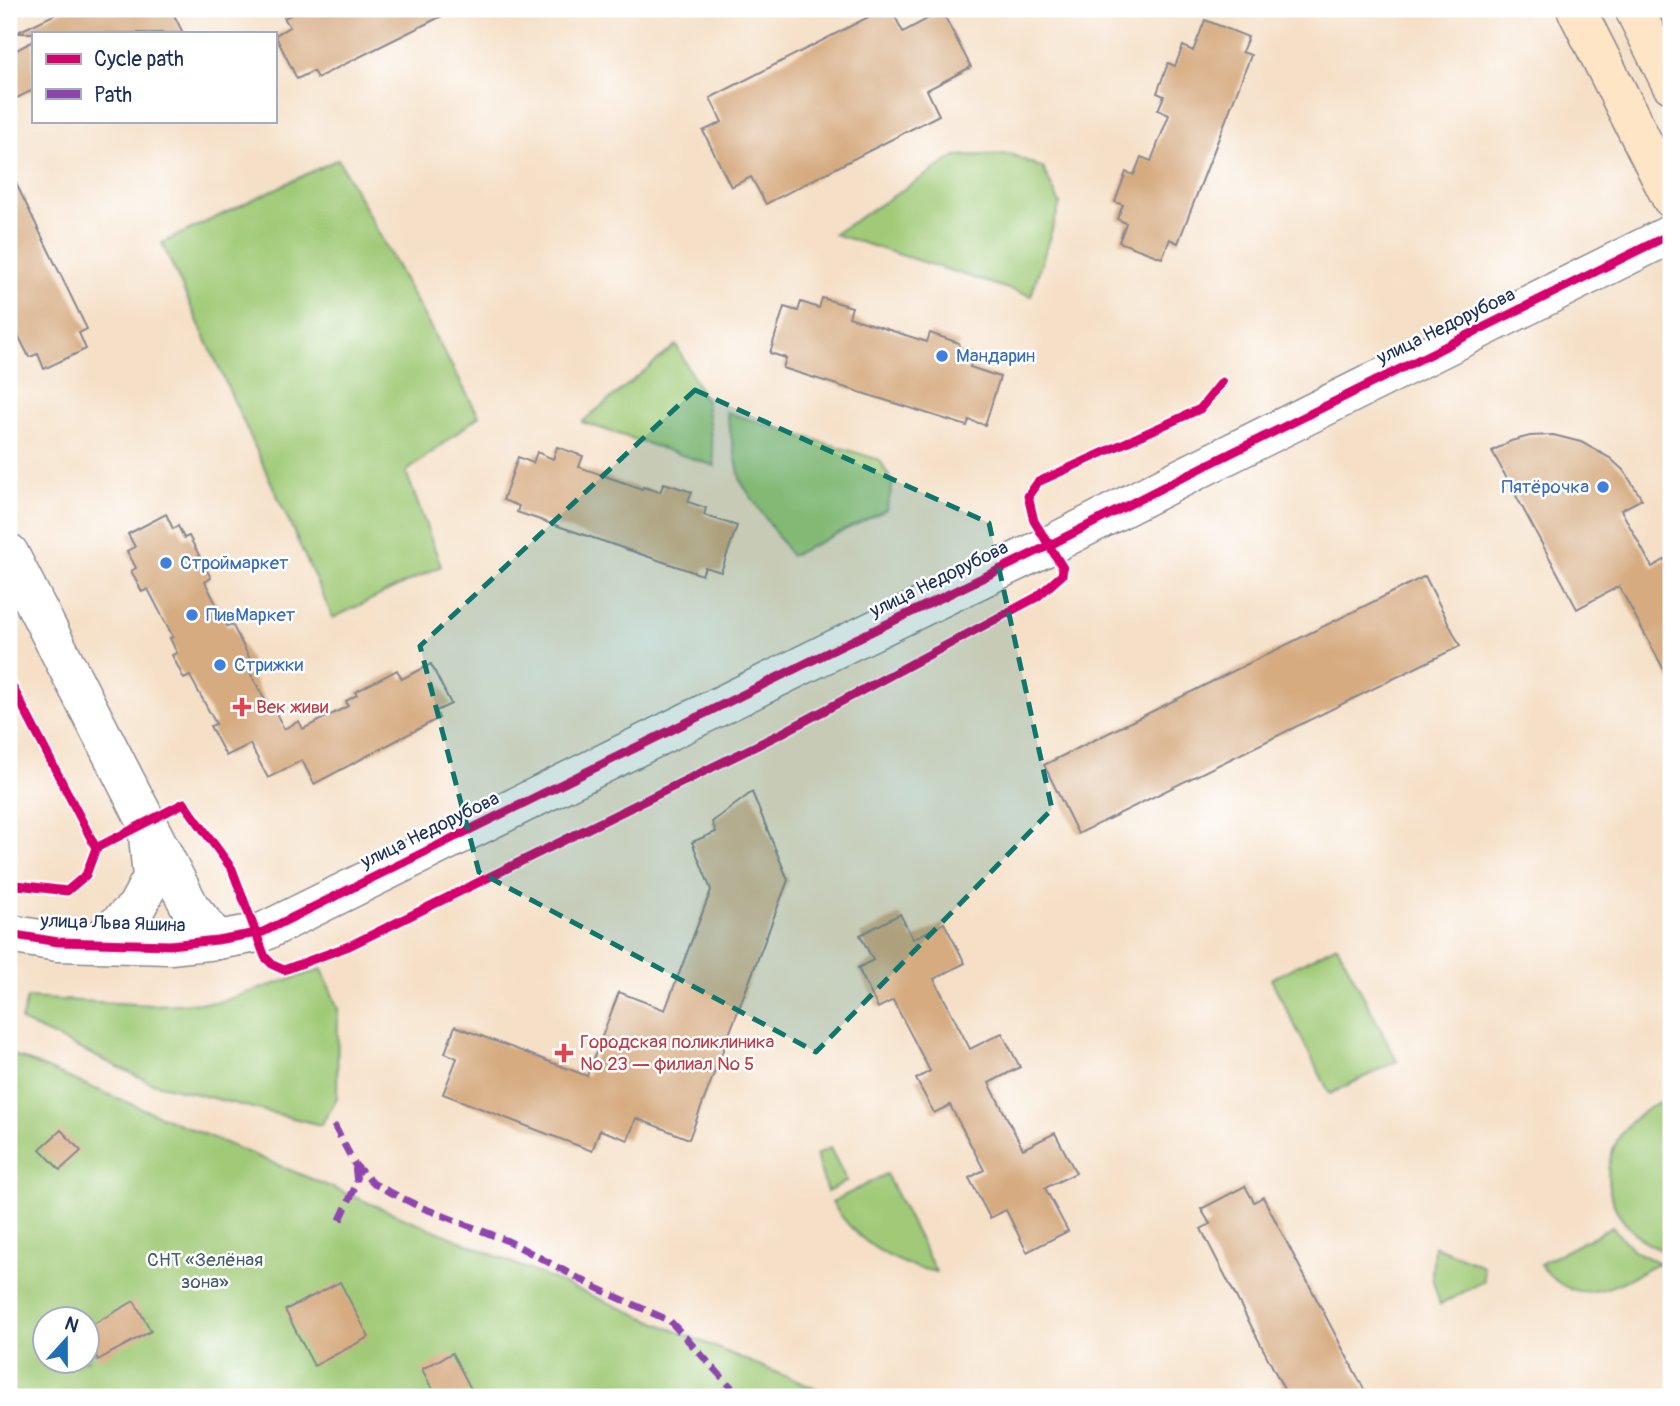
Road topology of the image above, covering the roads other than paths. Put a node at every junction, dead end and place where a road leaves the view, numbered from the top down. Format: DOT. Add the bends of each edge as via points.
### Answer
graph roads {
  1 [pos="1576,9"];
  2 [pos="1634,9"];
  3 [pos="1671,84"];
  4 [pos="1671,198"];
  5 [pos="1671,234"];
  6 [pos="9,553"];
  7 [pos="147,822"];
  8 [pos="9,934"];
  9 [pos="217,940"];
  10 [pos="99,941"];
  1 -- 4 [label="main road"];
  2 -- 3 [label="main road"];
  5 -- 9 [label="street, улица Недорубова" via="263,932"];
  6 -- 7 [label="street"];
  7 -- 9 [label="street" via="190,907"];
  7 -- 10 [label="street" via="152,878 136,908"];
  8 -- 10 [label="street, улица Льва Яшина" via="58,942"];
  9 -- 10 [label="street, улица Льва Яшина" via="170,945"];
}
